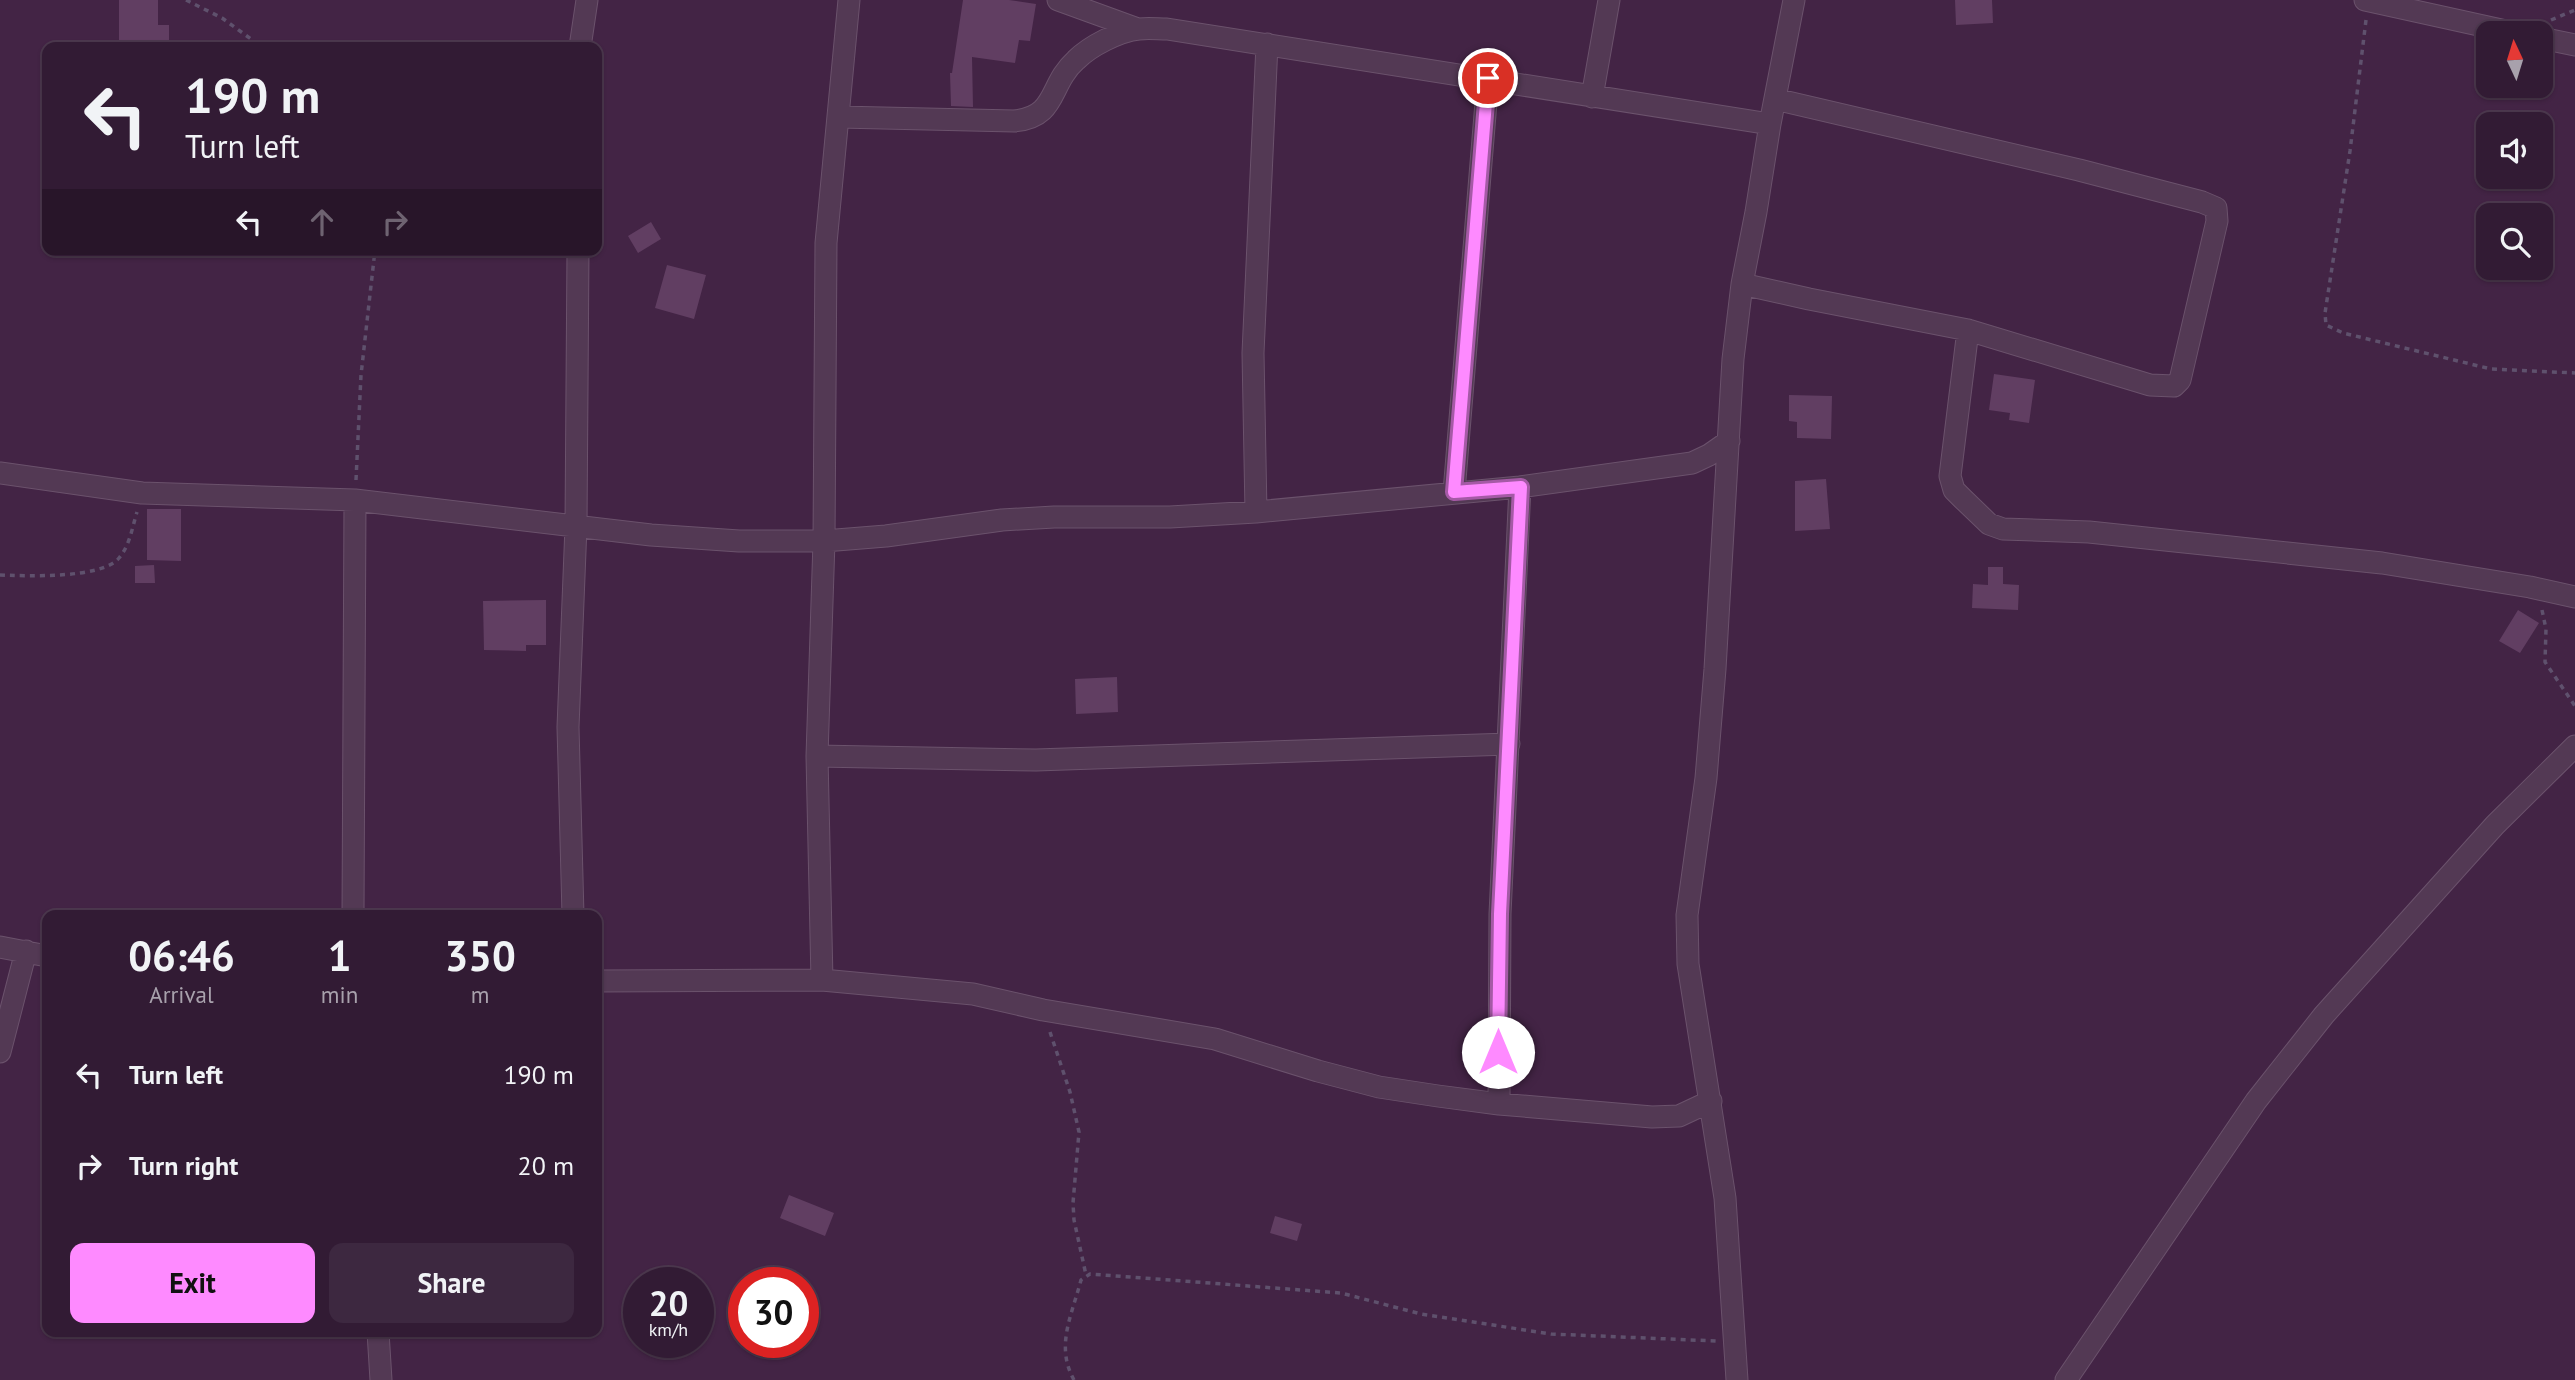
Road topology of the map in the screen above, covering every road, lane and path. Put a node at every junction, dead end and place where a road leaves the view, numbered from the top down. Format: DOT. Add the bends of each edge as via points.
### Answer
graph roads {
  1 [pos="186,0"];
  2 [pos="587,0"];
  3 [pos="849,0"];
  4 [pos="1058,0"];
  5 [pos="1609,0"];
  6 [pos="1794,0"];
  7 [pos="2367,0"];
  8 [pos="2476,24"];
  9 [pos="1138,29"];
  10 [pos="2553,40"];
  11 [pos="255,42"];
  12 [pos="581,42"];
  13 [pos="1267,44"];
  14 [pos="2575,45"];
  15 [pos="1488,78"];
  16 [pos="1592,97"];
  17 [pos="1775,99"];
  18 [pos="839,117"];
  19 [pos="1770,124"];
  20 [pos="374,256"];
  21 [pos="578,256"];
  22 [pos="1742,284"];
  23 [pos="1968,330"];
  24 [pos="2575,373"];
  25 [pos="1729,441"];
  26 [pos="0,473"];
  27 [pos="1521,487"];
  28 [pos="1454,492"];
  29 [pos="142,493"];
  30 [pos="355,500"];
  31 [pos="1256,512"];
  32 [pos="576,526"];
  33 [pos="824,541"];
  34 [pos="0,575"];
  35 [pos="2530,587"];
  36 [pos="2575,597"];
  37 [pos="2575,706"];
  38 [pos="1509,744"];
  39 [pos="2575,746"];
  40 [pos="817,756"];
  41 [pos="353,910"];
  42 [pos="572,910"];
  43 [pos="0,947"];
  44 [pos="26,951"];
  45 [pos="42,955"];
  46 [pos="822,980"];
  47 [pos="602,981"];
  48 [pos="1043,1010"];
  49 [pos="0,1052"];
  50 [pos="1711,1101"];
  51 [pos="1499,1104"];
  52 [pos="1086,1275"];
  53 [pos="378,1337"];
  54 [pos="1735,1342"];
  55 [pos="381,1380"];
  56 [pos="1074,1380"];
  57 [pos="1737,1380"];
  58 [pos="2066,1380"];
  1 -- 11 [label="path"];
  2 -- 12 [label="street"];
  3 -- 18 [label="street"];
  4 -- 9 [label="street"];
  5 -- 16 [label="street"];
  6 -- 17 [label="street"];
  7 -- 8 [label="street"];
  7 -- 24 [label="path" via="2326,326 2491,369"];
  9 -- 13 [label="street"];
  9 -- 18 [label="street" via="1076,59 1044,111 1030,120"];
  10 -- 14 [label="street"];
  13 -- 15 [label="street"];
  13 -- 31 [label="street" via="1253,353"];
  15 -- 16 [label="street"];
  15 -- 28 [label="street"];
  16 -- 19 [label="street"];
  17 -- 19 [label="street"];
  17 -- 23 [label="street" via="2079,170 2216,208 2217,221 2190,338 2180,380 2174,386 2150,385"];
  18 -- 33 [label="street" via="826,243"];
  19 -- 22 [label="street"];
  20 -- 30 [label="path" via="361,375"];
  21 -- 32 [label="street"];
  22 -- 23 [label="street"];
  22 -- 25 [label="street" via="1729,396"];
  23 -- 35 [label="street" via="1950,476 1954,490 1989,524 2003,529 2089,532 2382,563"];
  25 -- 27 [label="street" via="1692,463"];
  25 -- 50 [label="street" via="1707,764 1687,915 1688,964"];
  26 -- 29 [label="street"];
  27 -- 28 [label="street"];
  27 -- 38 [label="street"];
  28 -- 31 [label="street"];
  29 -- 30 [label="street"];
  29 -- 34 [label="path" via="127,546 107,568"];
  30 -- 32 [label="street"];
  30 -- 41 [label="street"];
  31 -- 33 [label="street" via="1015,519"];
  32 -- 33 [label="street" via="739,541"];
  32 -- 42 [label="street" via="568,727"];
  33 -- 40 [label="street"];
  35 -- 36 [label="street"];
  35 -- 37 [label="path" via="2545,618 2547,668"];
  38 -- 40 [label="street" via="1036,760"];
  38 -- 51 [label="street" via="1500,914"];
  39 -- 58 [label="street" via="2487,835 2316,1026 2256,1101"];
  40 -- 46 [label="street"];
  43 -- 44 [label="street"];
  44 -- 45 [label="street"];
  44 -- 49 [label="street"];
  46 -- 47 [label="street"];
  46 -- 48 [label="street" via="973,994"];
  48 -- 51 [label="street" via="1215,1039 1379,1087"];
  48 -- 52 [label="path" via="1079,1132 1073,1211"];
  50 -- 51 [label="street" via="1679,1116 1652,1117"];
  50 -- 54 [label="street" via="1726,1198"];
  52 -- 54 [label="path" via="1341,1293 1421,1314 1551,1334"];
  52 -- 56 [label="path" via="1071,1314 1064,1355"];
  53 -- 55 [label="street"];
  54 -- 57 [label="street"];
}
